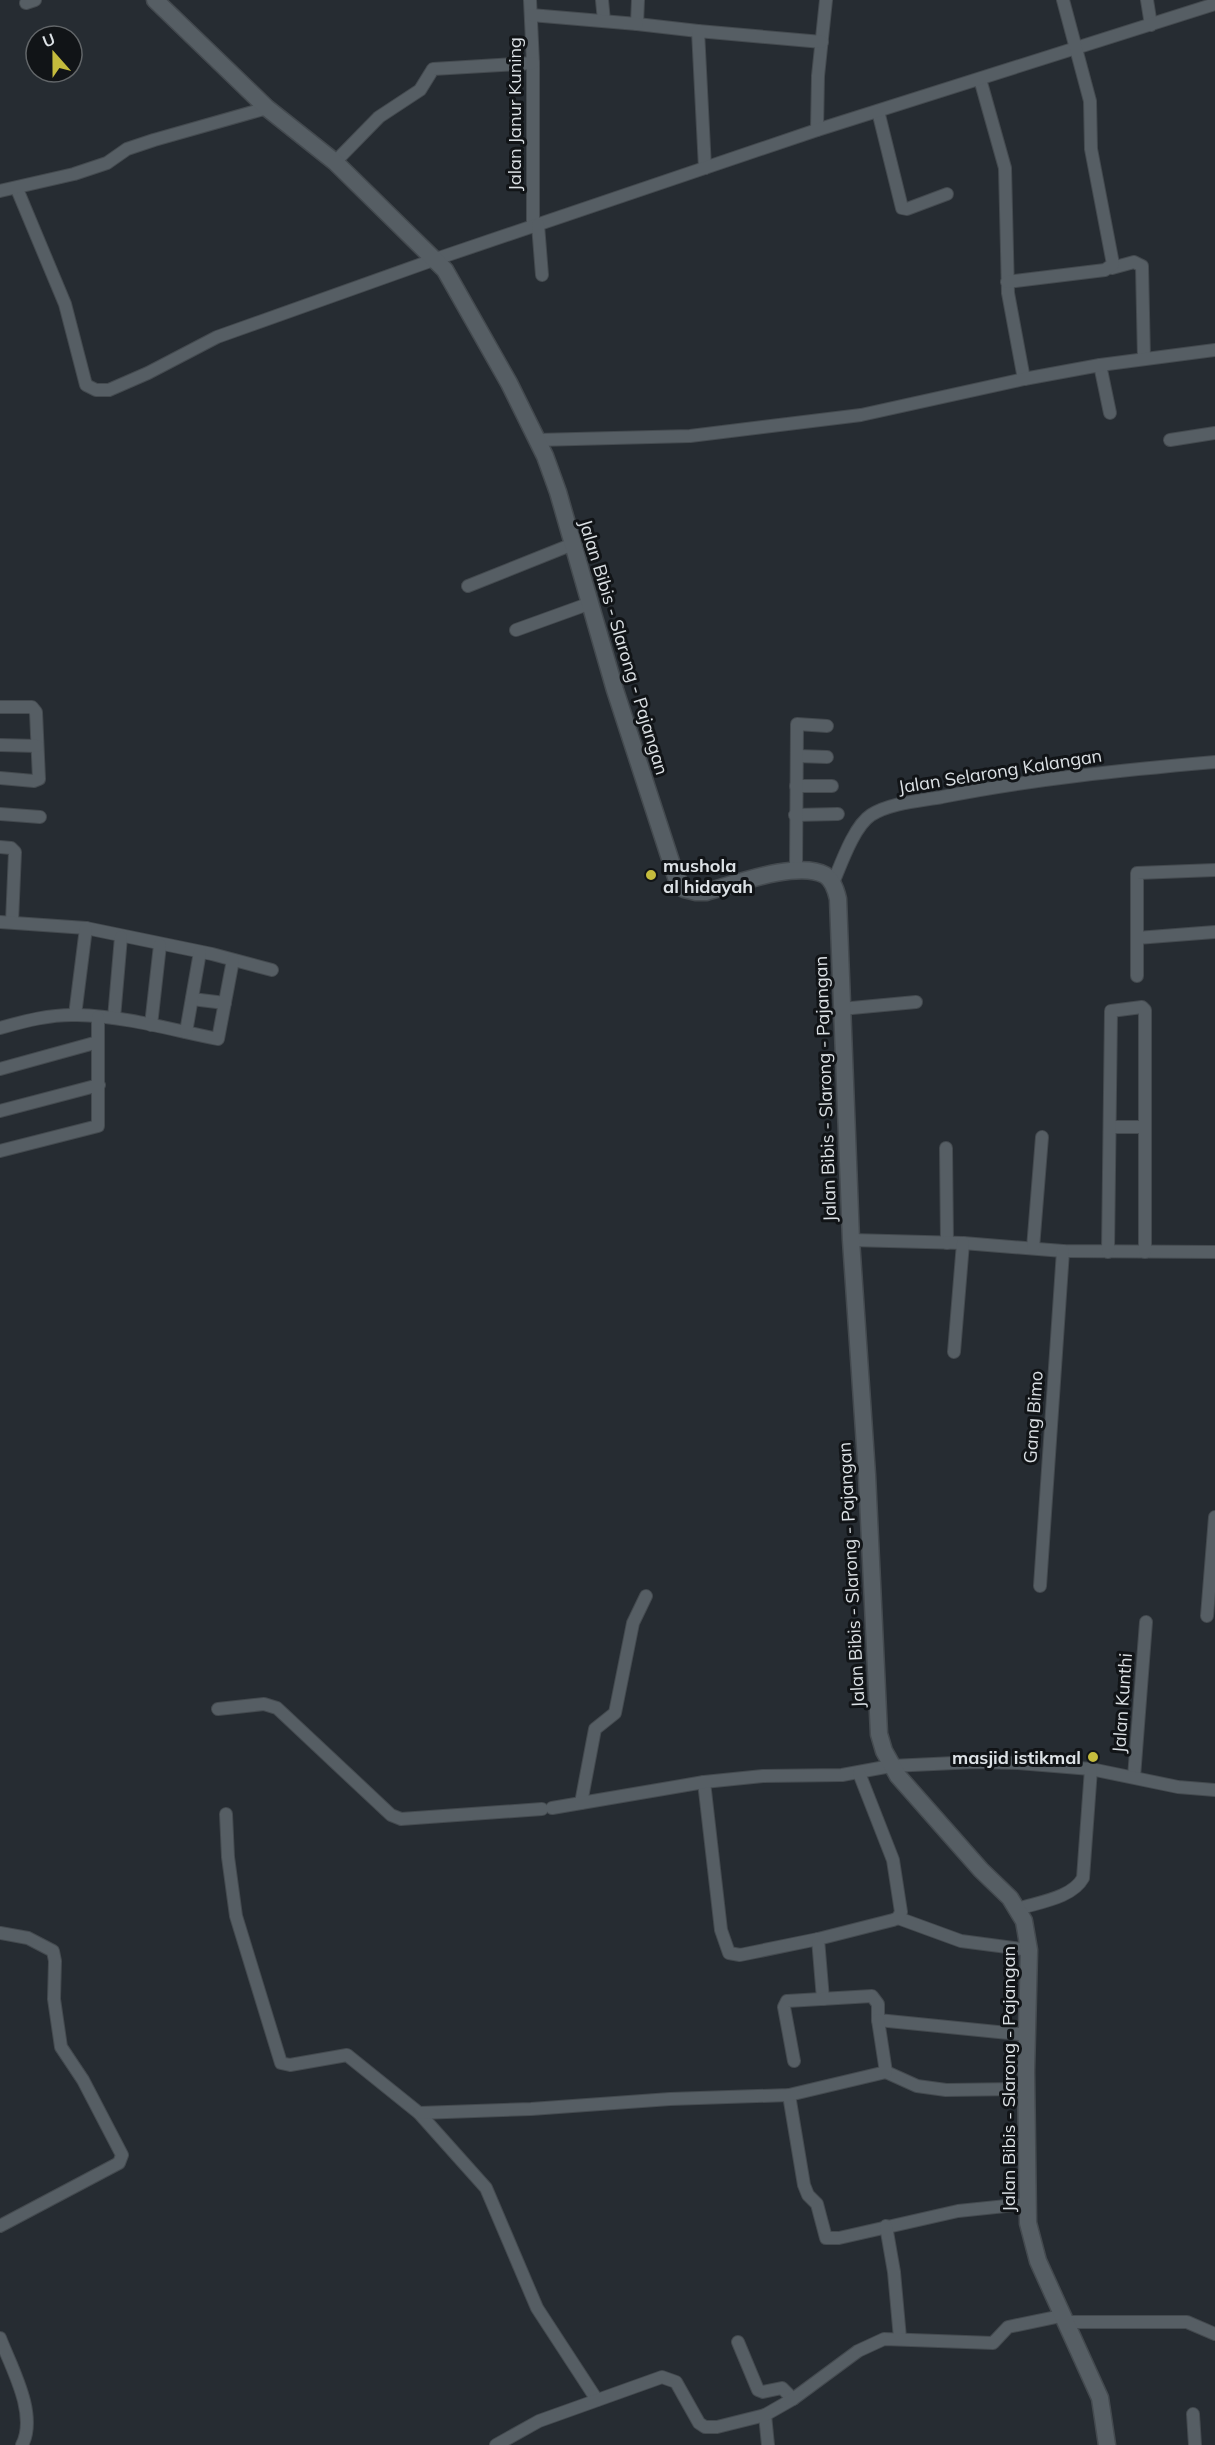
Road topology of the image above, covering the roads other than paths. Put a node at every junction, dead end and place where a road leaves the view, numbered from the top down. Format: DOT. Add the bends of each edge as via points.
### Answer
graph roads {
  1 [pos="155,0"];
  2 [pos="530,0"];
  3 [pos="602,0"];
  4 [pos="638,0"];
  5 [pos="826,0"];
  6 [pos="1063,0"];
  7 [pos="1148,0"];
  8 [pos="1215,4"];
  9 [pos="531,15"];
  10 [pos="604,21"];
  11 [pos="637,24"];
  12 [pos="1151,25"];
  13 [pos="698,31"];
  14 [pos="822,42"];
  15 [pos="1074,50"];
  16 [pos="533,63"];
  17 [pos="980,79"];
  18 [pos="267,108"];
  19 [pos="878,111"];
  20 [pos="817,130"];
  21 [pos="335,162"];
  22 [pos="705,168"];
  23 [pos="17,189"];
  24 [pos="0,191"];
  25 [pos="947,194"];
  26 [pos="535,226"];
  27 [pos="436,259"];
  28 [pos="1112,267"];
  29 [pos="542,275"];
  30 [pos="1007,282"];
  31 [pos="1215,350"];
  32 [pos="1144,359"];
  33 [pos="1100,365"];
  34 [pos="1024,378"];
  35 [pos="1110,413"];
  36 [pos="1215,433"];
  37 [pos="537,440"];
  38 [pos="1170,441"];
  39 [pos="573,544"];
  40 [pos="468,586"];
  41 [pos="588,604"];
  42 [pos="516,630"];
  43 [pos="0,707"];
  44 [pos="827,726"];
  45 [pos="0,745"];
  46 [pos="37,746"];
  47 [pos="797,756"];
  48 [pos="827,757"];
  49 [pos="1215,762"];
  50 [pos="0,777"];
  51 [pos="796,786"];
  52 [pos="832,786"];
  53 [pos="0,814"];
  54 [pos="795,814"];
  55 [pos="838,814"];
  56 [pos="40,817"];
  57 [pos="0,847"];
  58 [pos="796,870"];
  59 [pos="1215,870"];
  60 [pos="833,883"];
  61 [pos="6,922"];
  62 [pos="86,928"];
  63 [pos="1215,932"];
  64 [pos="121,938"];
  65 [pos="1137,938"];
  66 [pos="160,945"];
  67 [pos="200,952"];
  68 [pos="233,960"];
  69 [pos="272,970"];
  70 [pos="1137,976"];
  71 [pos="192,999"];
  72 [pos="916,1002"];
  73 [pos="225,1003"];
  74 [pos="841,1009"];
  75 [pos="75,1015"];
  76 [pos="98,1017"];
  77 [pos="114,1018"];
  78 [pos="151,1025"];
  79 [pos="0,1028"];
  80 [pos="186,1032"];
  81 [pos="98,1042"];
  82 [pos="0,1069"];
  83 [pos="99,1084"];
  84 [pos="0,1111"];
  85 [pos="1110,1127"];
  86 [pos="1145,1127"];
  87 [pos="1042,1137"];
  88 [pos="946,1148"];
  89 [pos="0,1151"];
  90 [pos="851,1240"];
  91 [pos="948,1243"];
  92 [pos="963,1243"];
  93 [pos="1033,1248"];
  94 [pos="1063,1251"];
  95 [pos="1108,1252"];
  96 [pos="1145,1252"];
  97 [pos="1215,1252"];
  98 [pos="954,1352"];
  99 [pos="1215,1517"];
  100 [pos="1040,1586"];
  101 [pos="646,1596"];
  102 [pos="1207,1616"];
  103 [pos="1146,1622"];
  104 [pos="218,1709"];
  105 [pos="891,1766"];
  106 [pos="1091,1769"];
  107 [pos="859,1773"];
  108 [pos="1134,1777"];
  109 [pos="704,1782"];
  110 [pos="1215,1790"];
  111 [pos="581,1803"];
  112 [pos="226,1814"];
  113 [pos="1018,1909"];
  114 [pos="898,1918"];
  115 [pos="0,1933"];
  116 [pos="818,1939"];
  117 [pos="1029,1950"];
  118 [pos="823,1999"];
  119 [pos="878,2020"];
  120 [pos="1028,2035"];
  121 [pos="794,2061"];
  122 [pos="886,2072"];
  123 [pos="1026,2089"];
  124 [pos="789,2095"];
  125 [pos="419,2113"];
  126 [pos="1026,2204"];
  127 [pos="0,2226"];
  128 [pos="886,2226"];
  129 [pos="1063,2319"];
  130 [pos="1215,2334"];
  131 [pos="0,2338"];
  132 [pos="900,2338"];
  133 [pos="738,2342"];
  134 [pos="793,2399"];
  135 [pos="597,2400"];
  136 [pos="1192,2414"];
  137 [pos="765,2415"];
  138 [pos="22,2445"];
  139 [pos="496,2445"];
  140 [pos="768,2445"];
  141 [pos="1107,2445"];
  142 [pos="1195,2445"];
  1 -- 18 [label="main road, Jalan Bibis - Slarong - Pajangan"];
  2 -- 9 [label="street, Jalan Janur Kuning"];
  3 -- 10 [label="street"];
  4 -- 11 [label="street"];
  5 -- 14 [label="street"];
  6 -- 15 [label="street"];
  7 -- 12 [label="street"];
  8 -- 12 [label="street"];
  9 -- 10 [label="street"];
  9 -- 16 [label="street, Jalan Janur Kuning"];
  10 -- 11 [label="street"];
  11 -- 13 [label="street"];
  12 -- 15 [label="street"];
  13 -- 14 [label="street"];
  13 -- 22 [label="street"];
  14 -- 20 [label="street"];
  15 -- 17 [label="street"];
  15 -- 28 [label="street" via="1090,101 1091,149"];
  16 -- 21 [label="street" via="433,69 420,90 379,117"];
  16 -- 26 [label="street, Jalan Janur Kuning"];
  17 -- 19 [label="street"];
  17 -- 30 [label="street" via="1005,168"];
  18 -- 21 [label="main road, Jalan Bibis - Slarong - Pajangan"];
  18 -- 23 [label="street" via="154,140 127,149 107,163"];
  19 -- 20 [label="street"];
  19 -- 25 [label="street" via="902,208"];
  20 -- 22 [label="street"];
  21 -- 27 [label="main road, Jalan Bibis - Slarong - Pajangan"];
  22 -- 26 [label="street"];
  23 -- 24 [label="street"];
  23 -- 27 [label="street" via="65,304 86,385 96,390 108,390 148,373 217,337"];
  26 -- 27 [label="street"];
  26 -- 29 [label="street, Jalan Janur Kuning"];
  27 -- 37 [label="main road, Jalan Bibis - Slarong - Pajangan" via="477,326"];
  28 -- 30 [label="street"];
  28 -- 32 [label="street" via="1134,262 1142,266"];
  30 -- 34 [label="street"];
  31 -- 32 [label="street"];
  32 -- 33 [label="street"];
  33 -- 34 [label="street"];
  33 -- 35 [label="street"];
  34 -- 37 [label="street" via="861,415 690,436"];
  36 -- 38 [label="street"];
  37 -- 39 [label="main road, Jalan Bibis - Slarong - Pajangan"];
  39 -- 40 [label="street"];
  39 -- 41 [label="main road, Jalan Bibis - Slarong - Pajangan"];
  41 -- 42 [label="street"];
  41 -- 58 [label="main road, Jalan Bibis - Slarong - Pajangan" via="664,842 684,889 706,892"];
  43 -- 46 [label="street" via="28,707 36,712"];
  44 -- 47 [label="street" via="797,724"];
  45 -- 46 [label="street"];
  46 -- 50 [label="street" via="38,781"];
  47 -- 48 [label="street"];
  47 -- 51 [label="street"];
  49 -- 60 [label="street, Jalan Selarong Kalangan" via="1013,785 885,809 870,816 860,827"];
  51 -- 52 [label="street"];
  51 -- 54 [label="street"];
  53 -- 56 [label="street"];
  54 -- 55 [label="street"];
  54 -- 58 [label="street"];
  57 -- 61 [label="street" via="15,852"];
  58 -- 60 [label="main road, Jalan Bibis - Slarong - Pajangan" via="826,875"];
  59 -- 65 [label="street" via="1137,873"];
  60 -- 74 [label="main road, Jalan Bibis - Slarong - Pajangan" via="838,899"];
  61 -- 62 [label="street"];
  62 -- 64 [label="street"];
  62 -- 75 [label="street"];
  63 -- 65 [label="street"];
  64 -- 66 [label="street"];
  64 -- 77 [label="street"];
  65 -- 70 [label="street"];
  66 -- 67 [label="street"];
  66 -- 78 [label="street"];
  67 -- 68 [label="street"];
  67 -- 71 [label="street"];
  68 -- 69 [label="street"];
  68 -- 73 [label="street"];
  71 -- 73 [label="street"];
  71 -- 80 [label="street"];
  72 -- 74 [label="street"];
  73 -- 80 [label="street" via="218,1039"];
  74 -- 90 [label="main road, Jalan Bibis - Slarong - Pajangan"];
  75 -- 76 [label="street"];
  75 -- 79 [label="street"];
  76 -- 77 [label="street"];
  76 -- 81 [label="street"];
  77 -- 78 [label="street"];
  78 -- 80 [label="street"];
  81 -- 82 [label="street"];
  81 -- 83 [label="street"];
  83 -- 84 [label="street"];
  83 -- 89 [label="street" via="98,1126"];
  85 -- 86 [label="street"];
  85 -- 86 [label="street" via="1111,1011 1142,1007"];
  85 -- 95 [label="street"];
  86 -- 96 [label="street"];
  87 -- 93 [label="street"];
  88 -- 91 [label="street"];
  90 -- 91 [label="street"];
  90 -- 105 [label="main road, Jalan Bibis - Slarong - Pajangan" via="878,1720"];
  91 -- 92 [label="street"];
  92 -- 93 [label="street"];
  92 -- 98 [label="street"];
  93 -- 94 [label="street"];
  94 -- 95 [label="street"];
  94 -- 100 [label="street, Gang Bimo"];
  95 -- 96 [label="street"];
  96 -- 97 [label="street"];
  99 -- 102 [label="street"];
  101 -- 111 [label="street" via="633,1623 615,1713 595,1729"];
  103 -- 108 [label="street, Jalan Kunthi"];
  104 -- 111 [label="street" via="264,1704 277,1708 392,1815 401,1819"];
  105 -- 106 [label="street" via="997,1762"];
  105 -- 107 [label="street"];
  105 -- 113 [label="main road, Jalan Bibis - Slarong - Pajangan"];
  106 -- 108 [label="street, Jalan Kunthi"];
  106 -- 113 [label="street, Jalan Kunthi" via="1083,1878 1069,1892"];
  107 -- 109 [label="street"];
  107 -- 114 [label="street" via="893,1860 901,1912"];
  108 -- 110 [label="street"];
  109 -- 111 [label="street"];
  109 -- 116 [label="street" via="721,1930 729,1953 740,1955"];
  112 -- 125 [label="street" via="236,1916 281,2063 290,2065 347,2055"];
  113 -- 117 [label="main road, Jalan Bibis - Slarong - Pajangan"];
  114 -- 116 [label="street"];
  114 -- 117 [label="street" via="961,1941"];
  115 -- 127 [label="street" via="27,1938 52,1951 61,2047 122,2155 119,2163"];
  116 -- 118 [label="street"];
  117 -- 120 [label="main road, Jalan Bibis - Slarong - Pajangan"];
  118 -- 119 [label="street" via="872,1996 878,2004"];
  118 -- 121 [label="street" via="784,2003"];
  119 -- 120 [label="street"];
  119 -- 122 [label="street"];
  120 -- 123 [label="main road, Jalan Bibis - Slarong - Pajangan"];
  122 -- 123 [label="street" via="917,2086 946,2090"];
  122 -- 124 [label="street"];
  123 -- 126 [label="main road, Jalan Bibis - Slarong - Pajangan"];
  124 -- 125 [label="street"];
  124 -- 128 [label="street" via="804,2185 817,2204 823,2234 830,2239 840,2238"];
  125 -- 135 [label="street" via="486,2188 537,2308"];
  126 -- 128 [label="street" via="958,2211"];
  126 -- 129 [label="main road, Jalan Bibis - Slarong - Pajangan" via="1038,2261"];
  128 -- 132 [label="street"];
  129 -- 130 [label="street" via="1187,2322"];
  129 -- 132 [label="street" via="1008,2327 993,2343"];
  129 -- 141 [label="main road, Jalan Bibis - Slarong - Pajangan" via="1100,2398"];
  131 -- 138 [label="street" via="24,2405 26,2431"];
  132 -- 134 [label="street" via="884,2339 858,2350"];
  133 -- 134 [label="street" via="758,2390 782,2388"];
  134 -- 137 [label="street"];
  135 -- 137 [label="street" via="662,2377 675,2382 705,2427"];
  135 -- 139 [label="street" via="539,2421"];
  136 -- 142 [label="street"];
  137 -- 140 [label="street"];
}
